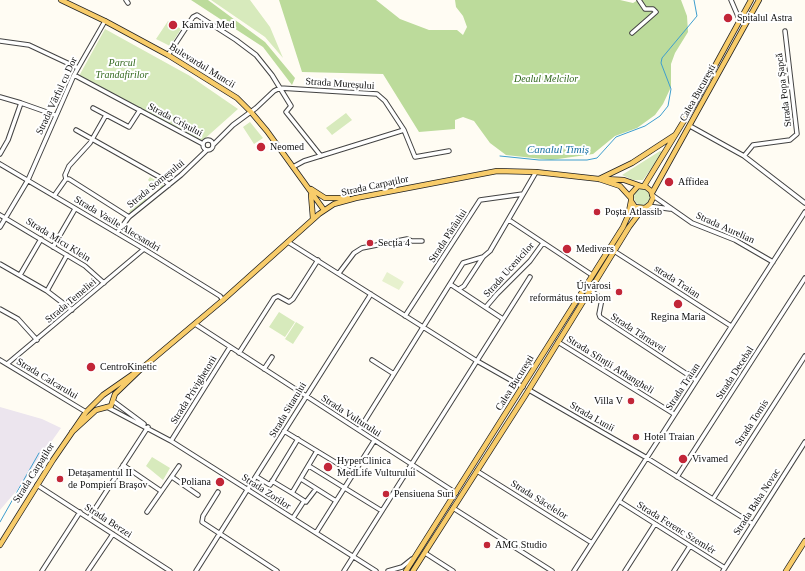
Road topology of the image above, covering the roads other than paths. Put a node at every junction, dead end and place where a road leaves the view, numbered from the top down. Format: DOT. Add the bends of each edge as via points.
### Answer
graph roads {
  1 [pos="61,0"];
  2 [pos="640,0"];
  3 [pos="731,0"];
  4 [pos="751,0"];
  5 [pos="759,0"];
  6 [pos="105,21"];
  7 [pos="740,21"];
  8 [pos="785,31"];
  9 [pos="632,33"];
  10 [pos="0,41"];
  11 [pos="168,55"];
  12 [pos="78,68"];
  13 [pos="74,75"];
  14 [pos="280,88"];
  15 [pos="0,97"];
  16 [pos="20,102"];
  17 [pos="93,108"];
  18 [pos="140,110"];
  19 [pos="251,112"];
  20 [pos="55,115"];
  21 [pos="106,115"];
  22 [pos="690,126"];
  23 [pos="76,130"];
  24 [pos="404,130"];
  25 [pos="678,132"];
  26 [pos="219,137"];
  27 [pos="92,139"];
  28 [pos="209,140"];
  29 [pos="203,144"];
  30 [pos="213,145"];
  31 [pos="207,150"];
  32 [pos="449,151"];
  33 [pos="0,154"];
  34 [pos="321,156"];
  35 [pos="744,156"];
  36 [pos="0,164"];
  37 [pos="293,167"];
  38 [pos="536,172"];
  39 [pos="66,179"];
  40 [pos="599,179"];
  41 [pos="28,180"];
  42 [pos="303,183"];
  43 [pos="169,185"];
  44 [pos="643,186"];
  45 [pos="311,193"];
  46 [pos="523,194"];
  47 [pos="652,194"];
  48 [pos="54,196"];
  49 [pos="356,198"];
  50 [pos="631,199"];
  51 [pos="805,203"];
  52 [pos="647,207"];
  53 [pos="75,209"];
  54 [pos="671,209"];
  55 [pos="324,210"];
  56 [pos="805,212"];
  57 [pos="0,215"];
  58 [pos="129,217"];
  59 [pos="5,218"];
  60 [pos="313,220"];
  61 [pos="509,220"];
  62 [pos="0,228"];
  63 [pos="117,233"];
  64 [pos="41,239"];
  65 [pos="422,241"];
  66 [pos="288,242"];
  67 [pos="543,243"];
  68 [pos="53,246"];
  69 [pos="144,249"];
  70 [pos="614,251"];
  71 [pos="68,255"];
  72 [pos="483,257"];
  73 [pos="318,260"];
  74 [pos="773,262"];
  75 [pos="0,264"];
  76 [pos="339,273"];
  77 [pos="20,275"];
  78 [pos="592,275"];
  79 [pos="530,277"];
  80 [pos="805,278"];
  81 [pos="104,283"];
  82 [pos="450,284"];
  83 [pos="459,289"];
  84 [pos="590,290"];
  85 [pos="47,291"];
  86 [pos="371,294"];
  87 [pos="223,300"];
  88 [pos="486,308"];
  89 [pos="0,309"];
  90 [pos="72,310"];
  91 [pos="406,316"];
  92 [pos="503,319"];
  93 [pos="195,324"];
  94 [pos="731,326"];
  95 [pos="423,327"];
  96 [pos="37,340"];
  97 [pos="558,342"];
  98 [pos="230,347"];
  99 [pos="239,352"];
  100 [pos="805,356"];
  101 [pos="272,357"];
  102 [pos="0,360"];
  103 [pos="372,360"];
  104 [pos="477,361"];
  105 [pos="7,364"];
  106 [pos="141,369"];
  107 [pos="264,369"];
  108 [pos="394,374"];
  109 [pos="696,380"];
  110 [pos="523,387"];
  111 [pos="529,390"];
  112 [pos="105,394"];
  113 [pos="306,396"];
  114 [pos="100,398"];
  115 [pos="113,400"];
  116 [pos="106,407"];
  117 [pos="86,412"];
  118 [pos="674,414"];
  119 [pos="148,427"];
  120 [pos="359,430"];
  121 [pos="284,431"];
  122 [pos="72,432"];
  123 [pos="298,439"];
  124 [pos="171,441"];
  125 [pos="374,441"];
  126 [pos="805,442"];
  127 [pos="317,452"];
  128 [pos="647,458"];
  129 [pos="412,465"];
  130 [pos="123,466"];
  131 [pos="179,466"];
  132 [pos="309,466"];
  133 [pos="477,471"];
  134 [pos="353,473"];
  135 [pos="172,477"];
  136 [pos="257,477"];
  137 [pos="677,477"];
  138 [pos="301,480"];
  139 [pos="272,481"];
  140 [pos="37,485"];
  141 [pos="344,487"];
  142 [pos="316,489"];
  143 [pos="249,490"];
  144 [pos="162,491"];
  145 [pos="218,492"];
  146 [pos="292,493"];
  147 [pos="456,493"];
  148 [pos="198,495"];
  149 [pos="713,499"];
  150 [pos="304,501"];
  151 [pos="336,501"];
  152 [pos="619,501"];
  153 [pos="453,508"];
  154 [pos="80,512"];
  155 [pos="147,512"];
  156 [pos="382,512"];
  157 [pos="89,518"];
  158 [pos="293,518"];
  159 [pos="655,524"];
  160 [pos="753,524"];
  161 [pos="316,533"];
  162 [pos="113,534"];
  163 [pos="219,534"];
  164 [pos="805,541"];
  165 [pos="592,543"];
  166 [pos="0,545"];
  167 [pos="690,546"];
  168 [pos="425,553"];
  169 [pos="417,554"];
  170 [pos="353,557"];
  171 [pos="724,569"];
  172 [pos="375,570"];
  173 [pos="42,571"];
  174 [pos="88,571"];
  175 [pos="170,571"];
  176 [pos="196,571"];
  177 [pos="276,571"];
  178 [pos="344,571"];
  179 [pos="380,571"];
  180 [pos="388,571"];
  181 [pos="406,571"];
  182 [pos="413,571"];
  183 [pos="453,571"];
  184 [pos="552,571"];
  185 [pos="574,571"];
  186 [pos="625,571"];
  187 [pos="674,571"];
  188 [pos="786,571"];
  1 -- 6 [label="main road, Bulevardul Muncii"];
  2 -- 9 [label="street" via="645,9 653,9 656,12"];
  3 -- 7 [label="street"];
  4 -- 7 [label="main road, Calea București"];
  5 -- 22 [label="main road, Calea București"];
  6 -- 11 [label="main road, Bulevardul Muncii"];
  6 -- 12 [label="street, Strada Vârful cu Dor"];
  7 -- 25 [label="main road, Calea București"];
  8 -- 35 [label="street, Strada Popa Șapcă" via="797,134 790,140 753,145"];
  10 -- 12 [label="street" via="29,45"];
  11 -- 14 [label="street" via="193,17 197,15 250,50 266,66"];
  11 -- 19 [label="main road, Bulevardul Muncii" via="228,92"];
  12 -- 13 [label="street, Strada Vârful cu Dor"];
  13 -- 18 [label="street, Strada Crișului"];
  13 -- 20 [label="street, Strada Vârful cu Dor"];
  14 -- 19 [label="street"];
  14 -- 24 [label="street, Strada Mureșului" via="377,94 385,101"];
  14 -- 34 [label="street" via="291,106 286,112"];
  15 -- 16 [label="street"];
  16 -- 20 [label="street"];
  16 -- 33 [label="street" via="8,140"];
  17 -- 21 [label="street, Strada Crișului"];
  18 -- 21 [label="street, Strada Crișului" via="130,127"];
  18 -- 29 [label="street, Strada Crișului"];
  19 -- 26 [label="street, Strada Someșului"];
  19 -- 37 [label="main road, Bulevardul Muncii"];
  20 -- 41 [label="street, Strada Vârful cu Dor"];
  21 -- 27 [label="street"];
  22 -- 35 [label="street"];
  22 -- 47 [label="main road, Calea București"];
  23 -- 27 [label="street"];
  24 -- 32 [label="street, Strada Mureșului" via="415,157"];
  24 -- 34 [label="street"];
  25 -- 40 [label="main road" via="632,163"];
  25 -- 44 [label="main road, Calea București"];
  26 -- 28 [label="street, Strada Someșului"];
  26 -- 30 [label="street, Strada Someșului"];
  27 -- 39 [label="street" via="69,166"];
  27 -- 43 [label="street" via="163,179"];
  28 -- 29 [label="street, Strada Someșului"];
  28 -- 30 [label="street"];
  29 -- 31 [label="street"];
  30 -- 31 [label="street, Strada Someșului"];
  31 -- 43 [label="street, Strada Someșului"];
  34 -- 37 [label="street"];
  35 -- 51 [label="street"];
  36 -- 41 [label="street, Strada Vasile Alecsandri"];
  37 -- 42 [label="main road, Bulevardul Muncii"];
  38 -- 40 [label="main road, Strada Carpaților"];
  38 -- 46 [label="street"];
  38 -- 49 [label="main road, Strada Carpaților" via="485,172"];
  39 -- 48 [label="street"];
  39 -- 58 [label="street"];
  40 -- 44 [label="main road, Strada Carpaților" via="618,179"];
  40 -- 50 [label="main road, Strada Carpaților" via="620,186"];
  41 -- 48 [label="street, Strada Vasile Alecsandri"];
  41 -- 59 [label="street, Strada Vârful cu Dor"];
  42 -- 45 [label="main road, Bulevardul Muncii"];
  42 -- 49 [label="main road, Bulevardul Muncii" via="324,198"];
  43 -- 58 [label="street, Strada Someșului"];
  44 -- 47 [label="main road"];
  44 -- 50 [label="main road" via="632,190"];
  45 -- 55 [label="main road, Bulevardul Muncii"];
  45 -- 60 [label="main road"];
  46 -- 61 [label="street"];
  46 -- 91 [label="street, Strada Pârâului" via="480,201"];
  47 -- 52 [label="main road" via="652,201"];
  47 -- 54 [label="street, Strada Aurelian"];
  48 -- 53 [label="street, Strada Vasile Alecsandri"];
  49 -- 55 [label="main road, Strada Carpaților" via="334,204"];
  50 -- 52 [label="main road" via="639,208"];
  50 -- 78 [label="main road, Calea București" via="623,227"];
  52 -- 54 [label="street, Strada Aurelian"];
  52 -- 70 [label="main road, Calea București" via="637,216"];
  53 -- 63 [label="street, Strada Vasile Alecsandri"];
  53 -- 68 [label="street"];
  54 -- 74 [label="street, Strada Aurelian" via="692,223 735,240"];
  55 -- 60 [label="main road, Strada Carpaților"];
  56 -- 74 [label="street, Strada Traian"];
  57 -- 59 [label="street, Strada Micu Klein"];
  58 -- 63 [label="street, Strada Someșului"];
  59 -- 62 [label="street, Strada Vârful cu Dor"];
  59 -- 64 [label="street, Strada Micu Klein"];
  60 -- 66 [label="main road, Strada Carpaților"];
  61 -- 67 [label="street"];
  61 -- 72 [label="street"];
  63 -- 69 [label="street, Strada Vasile Alecsandri"];
  64 -- 68 [label="street, Strada Micu Klein"];
  64 -- 77 [label="street"];
  65 -- 76 [label="street, Strada Pârâului" via="412,242 407,239 362,248 354,253"];
  66 -- 73 [label="street"];
  66 -- 87 [label="main road, Strada Carpaților"];
  67 -- 78 [label="street"];
  67 -- 88 [label="street, Strada Ucenicilor" via="530,262"];
  68 -- 71 [label="street, Strada Micu Klein"];
  69 -- 81 [label="street, Strada Temeliei"];
  69 -- 87 [label="street, Strada Vasile Alecsandri"];
  70 -- 84 [label="main road, Calea București"];
  70 -- 94 [label="street, strada Traian"];
  71 -- 81 [label="street, Strada Micu Klein"];
  71 -- 85 [label="street"];
  72 -- 82 [label="street" via="464,261"];
  72 -- 83 [label="street" via="464,286"];
  73 -- 76 [label="street"];
  73 -- 99 [label="street" via="293,299 289,302 278,296 274,298"];
  74 -- 94 [label="street, Strada Traian"];
  75 -- 77 [label="street"];
  76 -- 86 [label="street"];
  77 -- 85 [label="street"];
  78 -- 110 [label="main road, Calea București"];
  79 -- 92 [label="street"];
  80 -- 137 [label="street, Strada Decebal"];
  81 -- 90 [label="street, Strada Temeliei"];
  82 -- 83 [label="street"];
  82 -- 95 [label="street"];
  83 -- 88 [label="street"];
  84 -- 97 [label="main road, Calea București"];
  84 -- 109 [label="street, Strada Târnavei" via="602,299 600,317"];
  85 -- 90 [label="street"];
  86 -- 91 [label="street"];
  86 -- 113 [label="street, Strada Sitarului"];
  87 -- 93 [label="main road, Strada Carpaților"];
  88 -- 92 [label="street"];
  89 -- 96 [label="street" via="18,320"];
  90 -- 96 [label="street, Strada Temeliei"];
  91 -- 95 [label="street"];
  92 -- 104 [label="street"];
  93 -- 98 [label="street, Strada Vulturului"];
  93 -- 106 [label="main road, Strada Carpaților"];
  94 -- 109 [label="street, Strada Traian"];
  95 -- 104 [label="street"];
  95 -- 108 [label="street"];
  96 -- 105 [label="street, Strada Temeliei"];
  97 -- 111 [label="main road, Calea București"];
  97 -- 118 [label="street, Strada Sfinții Arhangheli"];
  98 -- 99 [label="street, Strada Vulturului"];
  98 -- 124 [label="street, Strada Privighetorii"];
  99 -- 107 [label="street, Strada Vulturului"];
  100 -- 149 [label="street, Strada Tomis"];
  101 -- 107 [label="street"];
  102 -- 105 [label="street, Strada Calcarului"];
  103 -- 108 [label="street"];
  104 -- 110 [label="street"];
  104 -- 129 [label="street"];
  105 -- 117 [label="street, Strada Calcarului"];
  106 -- 112 [label="main road, Strada Carpaților"];
  106 -- 115 [label="main road, Strada Carpaților" via="115,394"];
  107 -- 113 [label="street, Strada Vulturului"];
  108 -- 120 [label="street"];
  109 -- 118 [label="street, Strada Traian"];
  110 -- 147 [label="main road, Calea București"];
  111 -- 128 [label="street, Strada Lunii"];
  111 -- 133 [label="main road, Calea București"];
  112 -- 114 [label="main road, Strada Carpaților"];
  112 -- 115 [label="main road" via="111,395"];
  113 -- 120 [label="street, Strada Vulturului"];
  113 -- 121 [label="street, Strada Sitarului"];
  114 -- 116 [label="main road" via="100,402"];
  114 -- 117 [label="main road, Strada Carpaților"];
  115 -- 116 [label="main road, Strada Carpaților" via="111,406"];
  115 -- 119 [label="street, Strada Zorilor"];
  116 -- 119 [label="street, Strada Zorilor"];
  116 -- 122 [label="main road, Strada Carpaților" via="93,412"];
  117 -- 122 [label="main road, Strada Carpaților"];
  118 -- 128 [label="street, Strada Traian"];
  119 -- 124 [label="street, Strada Zorilor"];
  119 -- 130 [label="street"];
  120 -- 125 [label="street, Strada Vulturului"];
  121 -- 123 [label="street"];
  121 -- 136 [label="street, Strada Sitarului"];
  122 -- 140 [label="main road, Strada Carpaților"];
  123 -- 127 [label="street"];
  123 -- 139 [label="street"];
  124 -- 143 [label="street, Strada Zorilor"];
  125 -- 129 [label="street, Strada Vulturului"];
  125 -- 134 [label="street"];
  126 -- 160 [label="street, Strada Baba Novac"];
  127 -- 132 [label="street"];
  127 -- 134 [label="street"];
  128 -- 137 [label="street, Strada Lunii"];
  128 -- 152 [label="street, Strada Traian"];
  129 -- 147 [label="street, Strada Vulturului"];
  129 -- 156 [label="street"];
  130 -- 144 [label="street"];
  130 -- 157 [label="street"];
  131 -- 135 [label="street"];
  132 -- 138 [label="street"];
  132 -- 141 [label="street"];
  133 -- 153 [label="main road, Calea București"];
  133 -- 165 [label="street, Strada Săcelelor"];
  134 -- 141 [label="street"];
  135 -- 144 [label="street"];
  135 -- 148 [label="street"];
  136 -- 139 [label="street" via="270,485"];
  136 -- 143 [label="street, Strada Sitarului"];
  137 -- 149 [label="street, Strada Lunii"];
  138 -- 142 [label="street"];
  138 -- 146 [label="street"];
  139 -- 146 [label="street"];
  140 -- 154 [label="street, Strada Berzei"];
  140 -- 166 [label="main road, Strada Carpaților"];
  141 -- 151 [label="street"];
  141 -- 156 [label="street"];
  142 -- 150 [label="street" via="308,501"];
  142 -- 151 [label="street"];
  143 -- 158 [label="street, Strada Zorilor"];
  143 -- 163 [label="street, Strada Sitarului"];
  144 -- 155 [label="street"];
  145 -- 163 [label="street" via="202,522"];
  146 -- 150 [label="street"];
  147 -- 169 [label="main road, Calea București"];
  149 -- 160 [label="street, Strada Lunii"];
  150 -- 158 [label="street"];
  151 -- 161 [label="street"];
  152 -- 159 [label="street, Strada Ferenc Szemlér"];
  152 -- 165 [label="street, Strada Traian"];
  153 -- 168 [label="main road, Calea București"];
  153 -- 184 [label="street"];
  154 -- 157 [label="street, Strada Berzei"];
  154 -- 173 [label="street"];
  156 -- 170 [label="street"];
  157 -- 162 [label="street, Strada Berzei"];
  158 -- 161 [label="street, Strada Zorilor"];
  159 -- 167 [label="street, Strada Ferenc Szemlér"];
  159 -- 186 [label="street"];
  160 -- 171 [label="street, Strada Baba Novac"];
  161 -- 170 [label="street, Strada Zorilor"];
  162 -- 174 [label="street"];
  162 -- 175 [label="street, Strada Berzei"];
  163 -- 176 [label="street, Strada Sitarului"];
  163 -- 177 [label="street"];
  164 -- 188 [label="main road"];
  165 -- 185 [label="street, Strada Traian"];
  167 -- 171 [label="street, Strada Ferenc Szemlér"];
  167 -- 187 [label="street"];
  168 -- 182 [label="main road, Calea București"];
  168 -- 183 [label="street"];
  169 -- 180 [label="street" via="406,565"];
  169 -- 181 [label="main road, Calea București"];
  170 -- 172 [label="street, Strada Zorilor"];
  170 -- 178 [label="street"];
  172 -- 179 [label="street, Strada Zorilor"];
}
